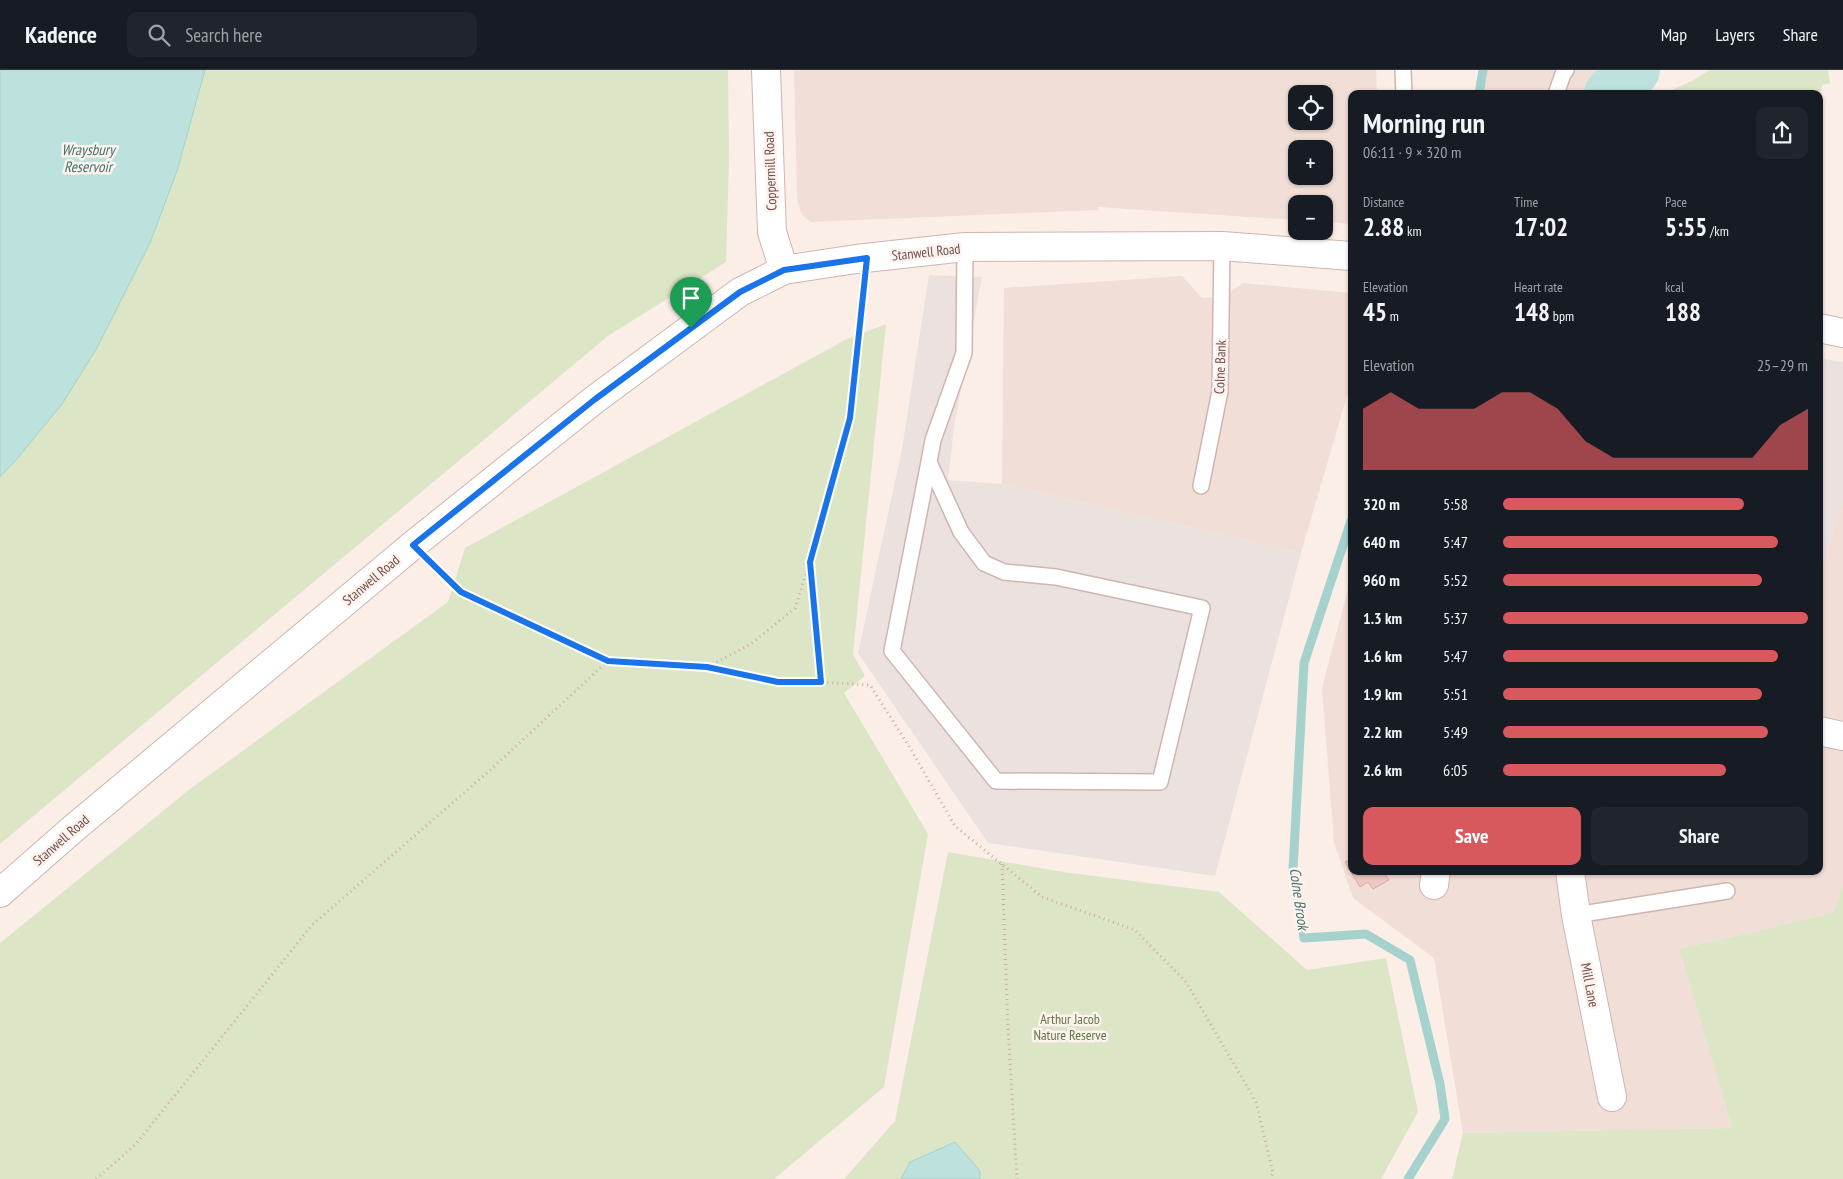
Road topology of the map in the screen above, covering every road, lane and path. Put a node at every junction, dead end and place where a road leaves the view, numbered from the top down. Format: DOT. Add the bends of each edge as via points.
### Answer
graph roads {
  1 [pos="766,70"];
  2 [pos="1403,70"];
  3 [pos="1566,70"];
  4 [pos="1404,90"];
  5 [pos="1557,90"];
  6 [pos="1222,246"];
  7 [pos="965,248"];
  8 [pos="1348,256"];
  9 [pos="867,258"];
  10 [pos="784,270"];
  11 [pos="1823,329"];
  12 [pos="1843,333"];
  13 [pos="929,462"];
  14 [pos="1201,486"];
  15 [pos="413,545"];
  16 [pos="810,562"];
  17 [pos="608,661"];
  18 [pos="707,667"];
  19 [pos="821,682"];
  20 [pos="1823,732"];
  21 [pos="1843,736"];
  22 [pos="1002,863"];
  23 [pos="1571,875"];
  24 [pos="1727,891"];
  25 [pos="0,893"];
  26 [pos="1576,914"];
  27 [pos="1612,1098"];
  28 [pos="96,1179"];
  29 [pos="1017,1179"];
  30 [pos="1270,1179"];
  1 -- 10 [label="street, Coppermill Road" via="772,232"];
  2 -- 4 [label="lane"];
  3 -- 5 [label="lane"];
  6 -- 7 [label="street, Stanwell Road"];
  6 -- 8 [label="street, Stanwell Road"];
  6 -- 14 [label="lane, Colne Bank" via="1220,391"];
  7 -- 9 [label="street, Stanwell Road"];
  7 -- 13 [label="lane" via="964,352"];
  9 -- 10 [label="street, Stanwell Road"];
  9 -- 16 [label="path" via="850,418"];
  10 -- 15 [label="street, Stanwell Road" via="740,292 594,400"];
  11 -- 12 [label="street"];
  13 -- 13 [label="lane" via="892,651 996,781 1160,782 1202,608 1056,577 1004,572 984,563 961,532"];
  15 -- 17 [label="path" via="461,592"];
  15 -- 25 [label="street, Stanwell Road"];
  16 -- 18 [label="path" via="795,608 752,644"];
  16 -- 19 [label="path"];
  17 -- 18 [label="path"];
  17 -- 28 [label="path" via="488,772 312,925 135,1145"];
  18 -- 19 [label="path" via="778,682"];
  19 -- 22 [label="path" via="870,685 955,826"];
  20 -- 21 [label="street"];
  22 -- 29 [label="path"];
  22 -- 30 [label="path" via="1042,897 1135,930 1186,982 1256,1102 1273,1173"];
  23 -- 26 [label="street, Mill Lane"];
  24 -- 26 [label="lane"];
  26 -- 27 [label="street, Mill Lane"];
}
